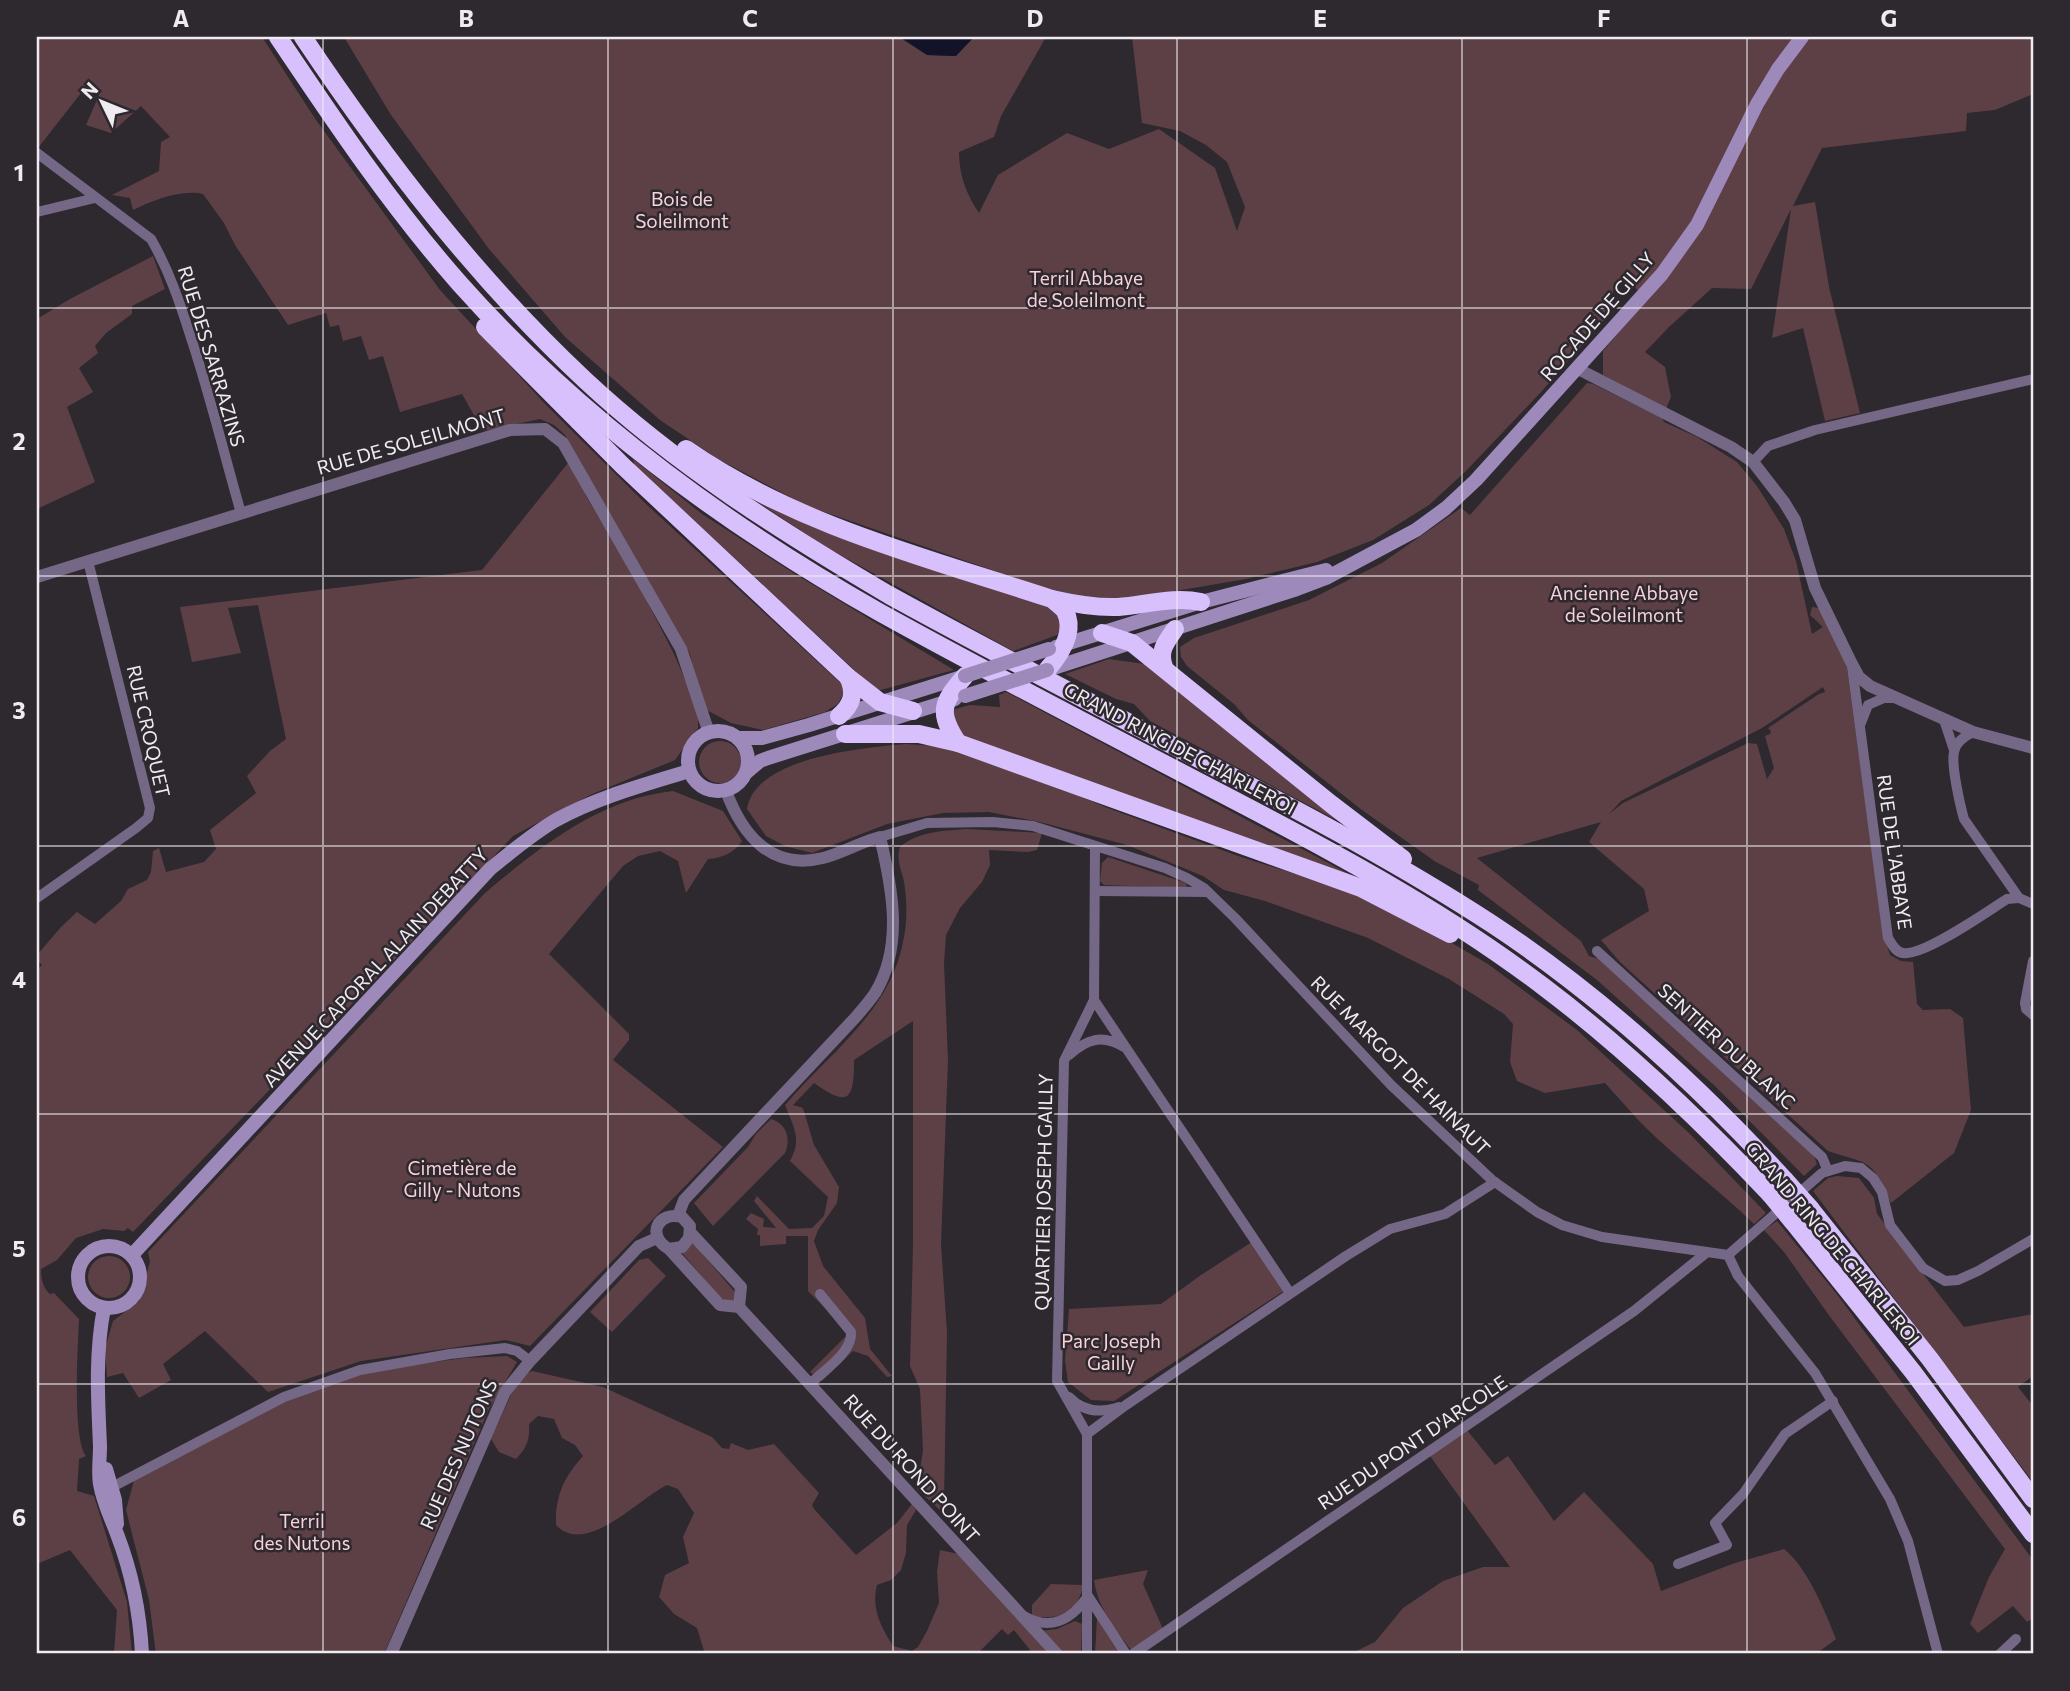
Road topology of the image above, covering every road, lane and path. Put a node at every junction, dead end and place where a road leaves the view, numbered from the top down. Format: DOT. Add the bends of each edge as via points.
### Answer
graph roads {
  1 [pos="278,37"];
  2 [pos="303,37"];
  3 [pos="1802,37"];
  4 [pos="37,153"];
  5 [pos="95,198"];
  6 [pos="37,212"];
  7 [pos="411,225"];
  8 [pos="1578,369"];
  9 [pos="2033,379"];
  10 [pos="645,431"];
  11 [pos="1753,461"];
  12 [pos="241,513"];
  13 [pos="88,561"];
  14 [pos="1354,563"];
  15 [pos="37,577"];
  16 [pos="1052,599"];
  17 [pos="1201,602"];
  18 [pos="1175,628"];
  19 [pos="1102,632"];
  20 [pos="1132,643"];
  21 [pos="1061,653"];
  22 [pos="1851,663"];
  23 [pos="1164,667"];
  24 [pos="1047,670"];
  25 [pos="848,677"];
  26 [pos="954,689"];
  27 [pos="1896,698"];
  28 [pos="880,702"];
  29 [pos="913,711"];
  30 [pos="839,716"];
  31 [pos="1944,720"];
  32 [pos="1860,727"];
  33 [pos="1973,732"];
  34 [pos="709,733"];
  35 [pos="845,734"];
  36 [pos="738,738"];
  37 [pos="958,743"];
  38 [pos="2033,748"];
  39 [pos="1954,750"];
  40 [pos="690,771"];
  41 [pos="747,772"];
  42 [pos="726,791"];
  43 [pos="880,837"];
  44 [pos="1095,846"];
  45 [pos="1425,882"];
  46 [pos="1095,891"];
  47 [pos="1208,892"];
  48 [pos="37,898"];
  49 [pos="2019,898"];
  50 [pos="2033,904"];
  51 [pos="1597,951"];
  52 [pos="1508,961"];
  53 [pos="2033,961"];
  54 [pos="1094,1000"];
  55 [pos="2033,1015"];
  56 [pos="1124,1047"];
  57 [pos="1064,1061"];
  58 [pos="1828,1171"];
  59 [pos="1495,1182"];
  60 [pos="678,1216"];
  61 [pos="690,1232"];
  62 [pos="657,1238"];
  63 [pos="2033,1239"];
  64 [pos="669,1248"];
  65 [pos="1706,1253"];
  66 [pos="132,1255"];
  67 [pos="1728,1255"];
  68 [pos="1290,1293"];
  69 [pos="820,1294"];
  70 [pos="739,1307"];
  71 [pos="104,1308"];
  72 [pos="530,1361"];
  73 [pos="810,1384"];
  74 [pos="1063,1390"];
  75 [pos="1833,1401"];
  76 [pos="1126,1405"];
  77 [pos="1087,1434"];
  78 [pos="100,1448"];
  79 [pos="110,1484"];
  80 [pos="2033,1499"];
  81 [pos="117,1532"];
  82 [pos="2033,1534"];
  83 [pos="1678,1564"];
  84 [pos="1088,1596"];
  85 [pos="1020,1614"];
  86 [pos="2016,1639"];
  87 [pos="142,1654"];
  88 [pos="391,1654"];
  89 [pos="1057,1654"];
  90 [pos="1087,1654"];
  91 [pos="1126,1654"];
  92 [pos="1133,1654"];
  93 [pos="1938,1654"];
  94 [pos="2000,1654"];
  1 -- 7 [label="highway, GRAND RING DE CHARLEROI"];
  2 -- 10 [label="highway, GRAND RING DE CHARLEROI" via="378,147 478,272 587,382"];
  3 -- 8 [label="main road, ROCADE DE GILLY" via="1757,104 1681,249"];
  4 -- 5 [label="street, RUE DES SARRAZINS"];
  5 -- 6 [label="street"];
  5 -- 12 [label="street, RUE DES SARRAZINS" via="151,239 163,259 206,383"];
  7 -- 25 [label="highway" via="429,261 507,351"];
  7 -- 52 [label="highway, GRAND RING DE CHARLEROI" via="470,294 572,397 757,539 949,651 1349,862"];
  8 -- 11 [label="street"];
  8 -- 14 [label="main road, ROCADE DE GILLY" via="1446,508"];
  9 -- 11 [label="street" via="1815,430 1768,446"];
  10 -- 16 [label="highway" via="671,439 787,508"];
  10 -- 45 [label="highway, GRAND RING DE CHARLEROI" via="704,477 825,557"];
  11 -- 22 [label="street" via="1795,520 1815,589"];
  12 -- 13 [label="street, RUE DE SOLEILMONT"];
  12 -- 34 [label="street, RUE DE SOLEILMONT" via="510,430 545,429 563,443 681,649"];
  13 -- 15 [label="street, RUE DE SOLEILMONT"];
  13 -- 48 [label="street, RUE CROQUET" via="150,808 142,823"];
  14 -- 17 [label="main road"];
  14 -- 18 [label="main road" via="1297,589"];
  16 -- 17 [label="highway" via="1118,607 1182,598"];
  16 -- 21 [label="highway" via="1065,610 1068,627"];
  17 -- 19 [label="main road"];
  18 -- 20 [label="main road"];
  18 -- 23 [label="highway" via="1163,646 1160,657"];
  19 -- 20 [label="highway"];
  19 -- 21 [label="main road"];
  20 -- 21 [label="main road"];
  20 -- 23 [label="highway"];
  21 -- 24 [label="highway"];
  21 -- 26 [label="main road, bridge"];
  22 -- 27 [label="street" via="1870,686"];
  22 -- 32 [label="street, RUE DE L'ABBAYE"];
  23 -- 45 [label="highway" via="1405,860"];
  24 -- 26 [label="main road, bridge"];
  25 -- 28 [label="highway"];
  25 -- 30 [label="highway" via="852,698"];
  26 -- 28 [label="main road"];
  26 -- 29 [label="main road"];
  26 -- 37 [label="highway" via="944,714"];
  27 -- 31 [label="street"];
  27 -- 32 [label="street" via="1868,705"];
  28 -- 29 [label="highway"];
  28 -- 30 [label="main road"];
  29 -- 35 [label="main road"];
  30 -- 36 [label="main road" via="762,738"];
  31 -- 33 [label="street"];
  31 -- 39 [label="street"];
  32 -- 49 [label="street, RUE DE L'ABBAYE" via="1888,938 1895,950 1904,954 1915,951 1947,937 2007,899"];
  33 -- 38 [label="street"];
  33 -- 39 [label="street"];
  34 -- 36 [label="main road" via="724,732"];
  34 -- 40 [label="main road" via="691,748"];
  35 -- 37 [label="highway" via="919,734"];
  35 -- 41 [label="main road" via="760,761"];
  36 -- 41 [label="main road" via="746,748"];
  37 -- 52 [label="highway" via="1361,888"];
  39 -- 49 [label="street" via="1964,819"];
  40 -- 42 [label="main road" via="708,790"];
  40 -- 66 [label="main road, AVENUE CAPORAL ALAIN DEBATTY" via="631,788 557,820 490,869"];
  41 -- 42 [label="main road"];
  42 -- 43 [label="street" via="747,833 762,848 778,855 798,860 824,858"];
  43 -- 44 [label="street, RUE MARGOT DE HAINAUT" via="927,823 993,822 1033,826"];
  43 -- 60 [label="street" via="893,925 890,958 876,992 684,1200"];
  44 -- 46 [label="street, QUARTIER JOSEPH GAILLY"];
  44 -- 47 [label="street, RUE MARGOT DE HAINAUT" via="1165,868"];
  45 -- 80 [label="highway, GRAND RING DE CHARLEROI, bridge" via="1494,925 1603,1007 1707,1098 1810,1208"];
  46 -- 47 [label="street"];
  46 -- 54 [label="street, QUARTIER JOSEPH GAILLY"];
  47 -- 59 [label="street, RUE MARGOT DE HAINAUT" via="1391,1085"];
  49 -- 50 [label="street"];
  51 -- 58 [label="street, SENTIER DU BLANC" via="1822,1157"];
  52 -- 82 [label="highway, GRAND RING DE CHARLEROI, bridge" via="1640,1064 1769,1194 1913,1372"];
  53 -- 55 [label="street" via="2025,1003"];
  54 -- 56 [label="street"];
  54 -- 57 [label="street, QUARTIER JOSEPH GAILLY"];
  56 -- 57 [label="street" via="1092,1040"];
  56 -- 68 [label="street"];
  57 -- 74 [label="street, QUARTIER JOSEPH GAILLY" via="1057,1381"];
  58 -- 63 [label="street" via="1861,1168 1878,1184 1890,1225 1923,1268 1945,1280 1978,1271"];
  58 -- 67 [label="street"];
  59 -- 65 [label="street, RUE MARGOT DE HAINAUT" via="1562,1225 1602,1237"];
  59 -- 68 [label="street" via="1437,1218 1390,1229"];
  60 -- 61 [label="street"];
  60 -- 62 [label="street" via="660,1221"];
  61 -- 64 [label="street" via="682,1247"];
  61 -- 70 [label="street, RUE DU ROND POINT" via="741,1287"];
  62 -- 64 [label="street"];
  62 -- 72 [label="street, RUE DES NUTONS" via="639,1246"];
  64 -- 70 [label="street, RUE DU ROND POINT" via="720,1306"];
  65 -- 67 [label="street, RUE MARGOT DE HAINAUT"];
  65 -- 92 [label="street, RUE DU PONT D'ARCOLE" via="1634,1311"];
  66 -- 71 [label="main road" via="141,1273 137,1292 123,1305"];
  66 -- 71 [label="main road" via="113,1245 103,1246 85,1257 79,1267 85,1297"];
  67 -- 75 [label="street" via="1738,1276"];
  68 -- 76 [label="street"];
  69 -- 73 [label="street" via="852,1337 848,1347"];
  70 -- 73 [label="street, RUE DU ROND POINT"];
  71 -- 78 [label="main road" via="96,1393"];
  72 -- 79 [label="street" via="505,1348 360,1370 284,1397 116,1485"];
  72 -- 88 [label="street, RUE DES NUTONS" via="505,1392"];
  73 -- 85 [label="street, RUE DU ROND POINT"];
  74 -- 76 [label="street" via="1074,1402 1097,1411"];
  74 -- 77 [label="street, QUARTIER JOSEPH GAILLY"];
  75 -- 83 [label="street" via="1785,1434 1743,1494 1715,1523 1727,1545"];
  75 -- 93 [label="street" via="1903,1530"];
  76 -- 77 [label="street"];
  77 -- 84 [label="street, QUARTIER JOSEPH GAILLY"];
  78 -- 79 [label="main road"];
  78 -- 81 [label="main road" via="100,1482"];
  79 -- 81 [label="main road"];
  81 -- 87 [label="main road" via="131,1576"];
  84 -- 85 [label="street" via="1073,1614 1055,1623 1032,1621"];
  84 -- 90 [label="street, QUARTIER JOSEPH GAILLY"];
  84 -- 91 [label="street"];
  85 -- 89 [label="street, RUE DU ROND POINT"];
  86 -- 94 [label="street"];
}
